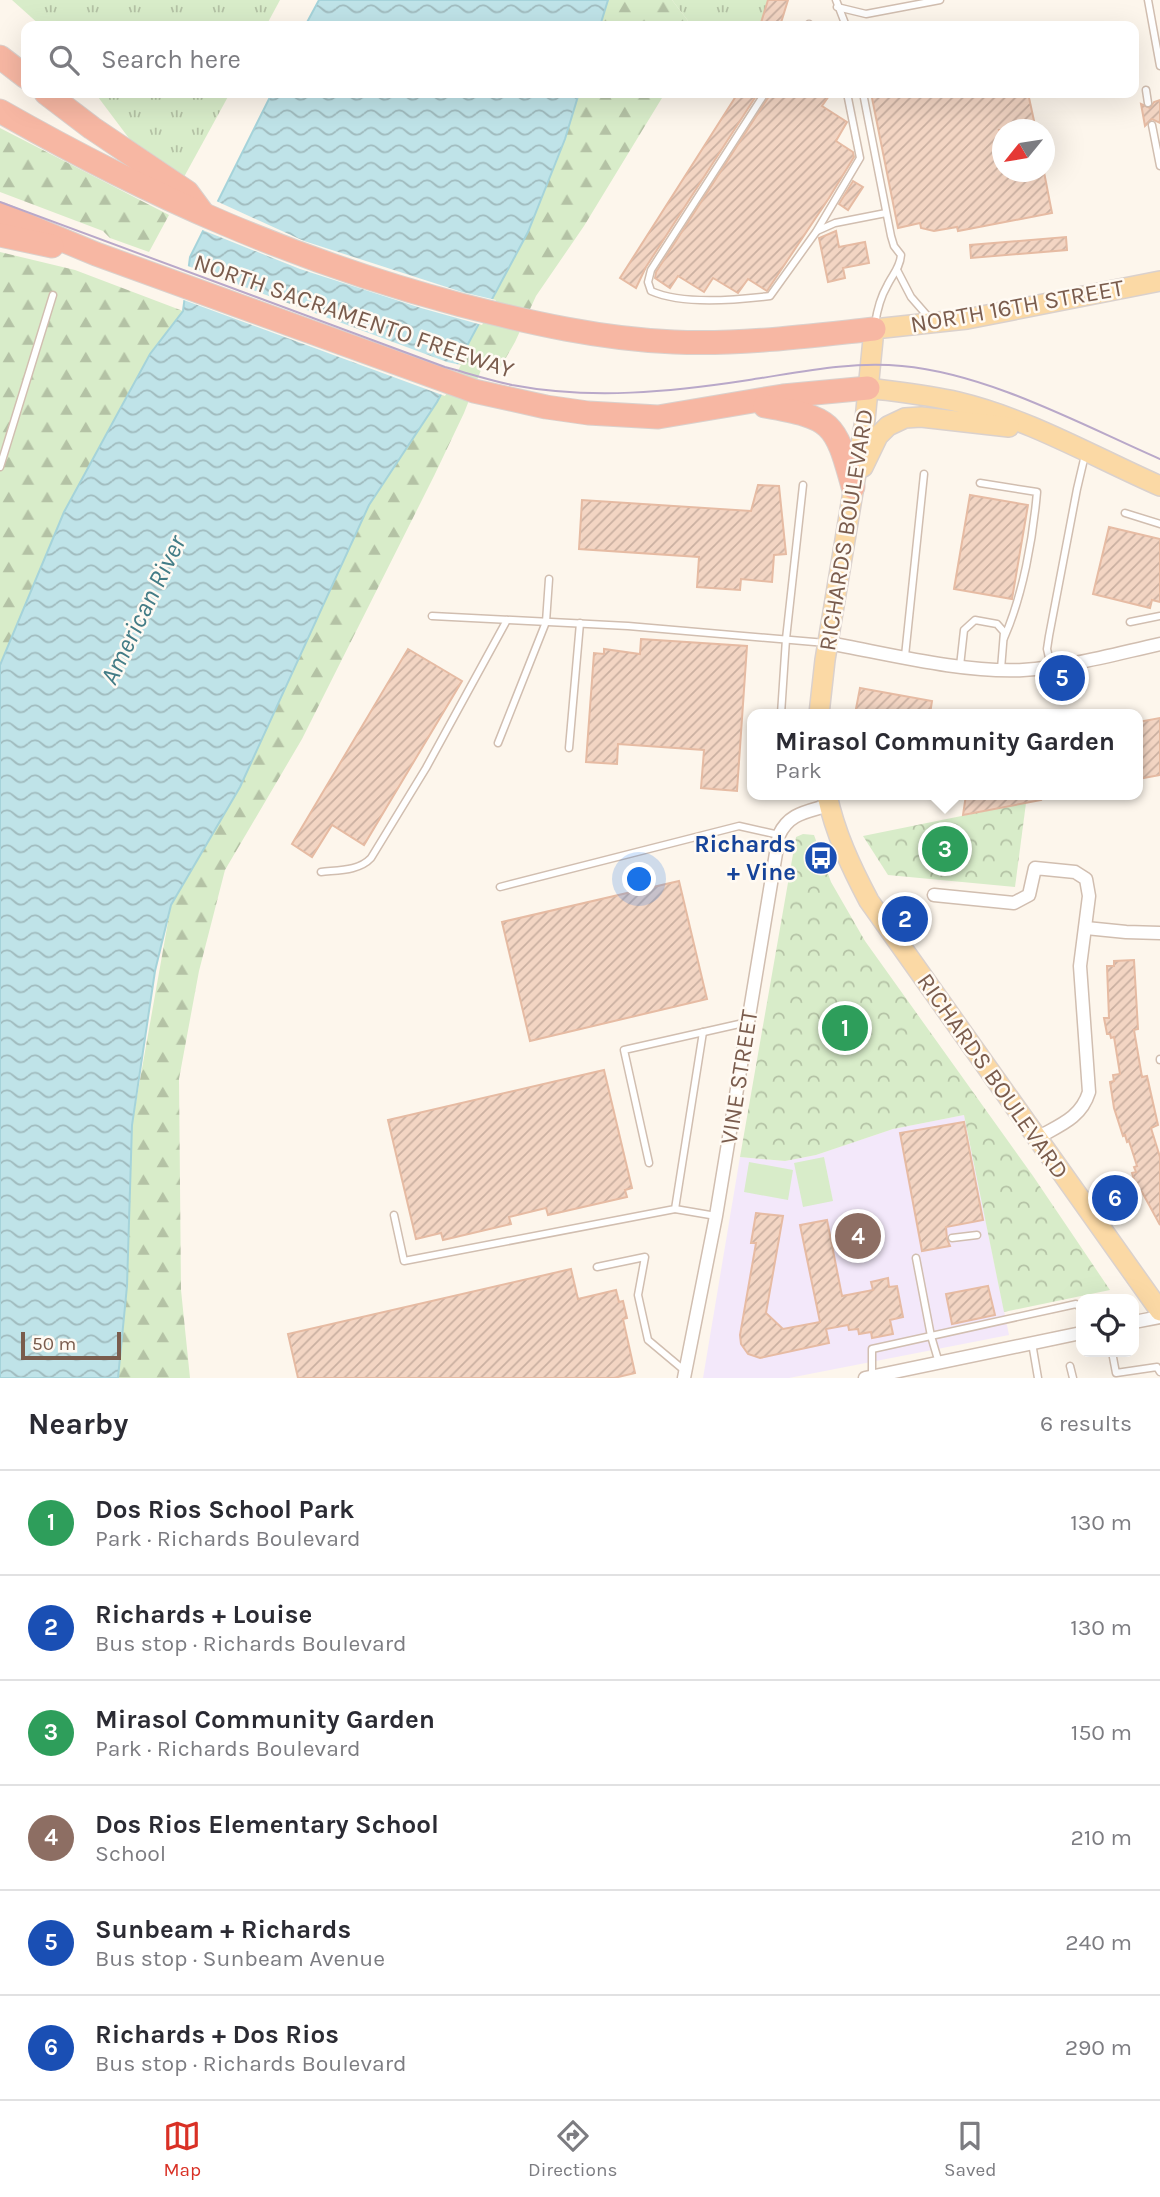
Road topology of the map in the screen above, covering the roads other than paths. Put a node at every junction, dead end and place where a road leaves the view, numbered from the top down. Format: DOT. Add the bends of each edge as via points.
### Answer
graph roads {
  1 [pos="940,0"];
  2 [pos="1148,0"];
  3 [pos="836,3"];
  4 [pos="844,21"];
  5 [pos="0,57"];
  6 [pos="1160,66"];
  7 [pos="21,73"];
  8 [pos="1146,90"];
  9 [pos="52,98"];
  10 [pos="762,98"];
  11 [pos="848,98"];
  12 [pos="864,98"];
  13 [pos="1148,103"];
  14 [pos="0,111"];
  15 [pos="1152,125"];
  16 [pos="1160,166"];
  17 [pos="154,183"];
  18 [pos="886,213"];
  19 [pos="0,214"];
  20 [pos="816,232"];
  21 [pos="0,235"];
  22 [pos="96,254"];
  23 [pos="897,270"];
  24 [pos="1160,281"];
  25 [pos="53,295"];
  26 [pos="934,323"];
  27 [pos="874,330"];
  28 [pos="868,388"];
  29 [pos="744,403"];
  30 [pos="1033,429"];
  31 [pos="1086,452"];
  32 [pos="1,462"];
  33 [pos="925,474"];
  34 [pos="980,483"];
  35 [pos="803,485"];
  36 [pos="1160,486"];
  37 [pos="853,487"];
  38 [pos="1125,513"];
  39 [pos="1160,524"];
  40 [pos="549,579"];
  41 [pos="432,616"];
  42 [pos="1160,616"];
  43 [pos="506,620"];
  44 [pos="546,622"];
  45 [pos="1130,622"];
  46 [pos="580,623"];
  47 [pos="1004,638"];
  48 [pos="786,639"];
  49 [pos="828,643"];
  50 [pos="1160,644"];
  51 [pos="905,656"];
  52 [pos="960,666"];
  53 [pos="1051,666"];
  54 [pos="1001,669"];
  55 [pos="781,709"];
  56 [pos="820,709"];
  57 [pos="498,743"];
  58 [pos="569,748"];
  59 [pos="828,800"];
  60 [pos="779,835"];
  61 [pos="321,872"];
  62 [pos="500,887"];
  63 [pos="934,895"];
  64 [pos="1086,928"];
  65 [pos="1160,933"];
  66 [pos="748,1022"];
  67 [pos="703,1032"];
  68 [pos="1037,1138"];
  69 [pos="649,1163"];
  70 [pos="674,1209"];
  71 [pos="394,1215"];
  72 [pos="716,1216"];
  73 [pos="978,1235"];
  74 [pos="952,1238"];
  75 [pos="916,1258"];
  76 [pos="597,1266"];
  77 [pos="1076,1304"];
  78 [pos="1160,1311"];
  79 [pos="1160,1317"];
  80 [pos="1139,1321"];
  81 [pos="1076,1334"];
  82 [pos="930,1336"];
  83 [pos="1032,1343"];
  84 [pos="1113,1357"];
  85 [pos="939,1363"];
  86 [pos="1070,1366"];
  87 [pos="1160,1371"];
  88 [pos="685,1374"];
  89 [pos="869,1377"];
  90 [pos="1038,1378"];
  91 [pos="1073,1378"];
  1 -- 3 [label="lane" via="866,14"];
  2 -- 6 [label="lane"];
  3 -- 4 [label="lane"];
  5 -- 7 [label="highway"];
  8 -- 13 [label="lane"];
  9 -- 17 [label="highway"];
  10 -- 20 [label="lane" via="651,270 650,291 666,297 740,300 770,296"];
  11 -- 20 [label="lane" via="860,158"];
  12 -- 18 [label="lane"];
  14 -- 17 [label="highway" via="79,156"];
  15 -- 16 [label="lane"];
  17 -- 27 [label="highway, NORTH SACRAMENTO FREEWAY" via="187,192 204,216 256,238 379,282 542,325 644,340 702,343"];
  18 -- 20 [label="lane" via="835,223"];
  18 -- 23 [label="lane" via="894,246 901,255"];
  19 -- 22 [label="highway, NORTH SACRAMENTO FREEWAY"];
  21 -- 22 [label="highway"];
  22 -- 29 [label="highway, NORTH SACRAMENTO FREEWAY" via="474,391 568,411 634,417"];
  23 -- 26 [label="lane" via="911,297"];
  23 -- 27 [label="lane" via="878,306"];
  24 -- 26 [label="main road, NORTH 16TH STREET"];
  25 -- 32 [label="lane"];
  26 -- 27 [label="main road, NORTH 16TH STREET"];
  27 -- 28 [label="main road, RICHARDS BOULEVARD"];
  28 -- 29 [label="highway, NORTH SACRAMENTO FREEWAY"];
  28 -- 30 [label="main road" via="958,402"];
  28 -- 37 [label="main road, RICHARDS BOULEVARD"];
  29 -- 37 [label="highway" via="819,419 842,445"];
  30 -- 31 [label="main road"];
  30 -- 37 [label="main road" via="912,416 899,420 878,436"];
  31 -- 36 [label="main road"];
  31 -- 53 [label="lane" via="1049,636"];
  33 -- 51 [label="lane"];
  34 -- 47 [label="lane" via="1037,492 1015,613"];
  35 -- 48 [label="lane"];
  37 -- 49 [label="main road, RICHARDS BOULEVARD"];
  38 -- 39 [label="lane"];
  40 -- 44 [label="lane"];
  41 -- 43 [label="lane"];
  42 -- 45 [label="lane"];
  43 -- 44 [label="lane"];
  43 -- 61 [label="lane" via="371,858 356,868"];
  44 -- 46 [label="lane"];
  44 -- 57 [label="lane"];
  46 -- 48 [label="lane"];
  46 -- 58 [label="lane"];
  47 -- 52 [label="lane" via="997,624 971,622 964,630"];
  47 -- 54 [label="lane"];
  48 -- 49 [label="lane"];
  48 -- 55 [label="lane"];
  49 -- 51 [label="street"];
  49 -- 56 [label="main road, RICHARDS BOULEVARD"];
  50 -- 53 [label="street"];
  51 -- 52 [label="street"];
  52 -- 54 [label="street"];
  53 -- 54 [label="street"];
  59 -- 60 [label="street" via="785,822"];
  59 -- 68 [label="main road, RICHARDS BOULEVARD" via="851,867 869,901"];
  60 -- 62 [label="lane" via="739,826"];
  60 -- 66 [label="street, VINE STREET"];
  63 -- 64 [label="street" via="1014,903 1029,894 1035,869 1075,872 1086,879"];
  64 -- 65 [label="street"];
  64 -- 68 [label="street" via="1080,966 1089,1092 1078,1114"];
  66 -- 67 [label="lane"];
  66 -- 72 [label="street, VINE STREET"];
  67 -- 69 [label="lane" via="624,1050"];
  67 -- 70 [label="lane"];
  68 -- 78 [label="main road, RICHARDS BOULEVARD"];
  70 -- 71 [label="lane" via="404,1261"];
  70 -- 72 [label="lane"];
  72 -- 88 [label="street, VINE STREET"];
  73 -- 74 [label="lane"];
  75 -- 82 [label="lane"];
  76 -- 88 [label="lane" via="645,1257 638,1296 648,1340"];
  77 -- 82 [label="lane"];
  79 -- 80 [label="street"];
  81 -- 83 [label="street"];
  82 -- 85 [label="lane"];
  82 -- 89 [label="lane" via="872,1349"];
  83 -- 85 [label="street"];
  83 -- 90 [label="lane"];
  84 -- 87 [label="lane" via="1116,1373 1157,1367"];
  85 -- 89 [label="street"];
  86 -- 91 [label="lane"];
}
